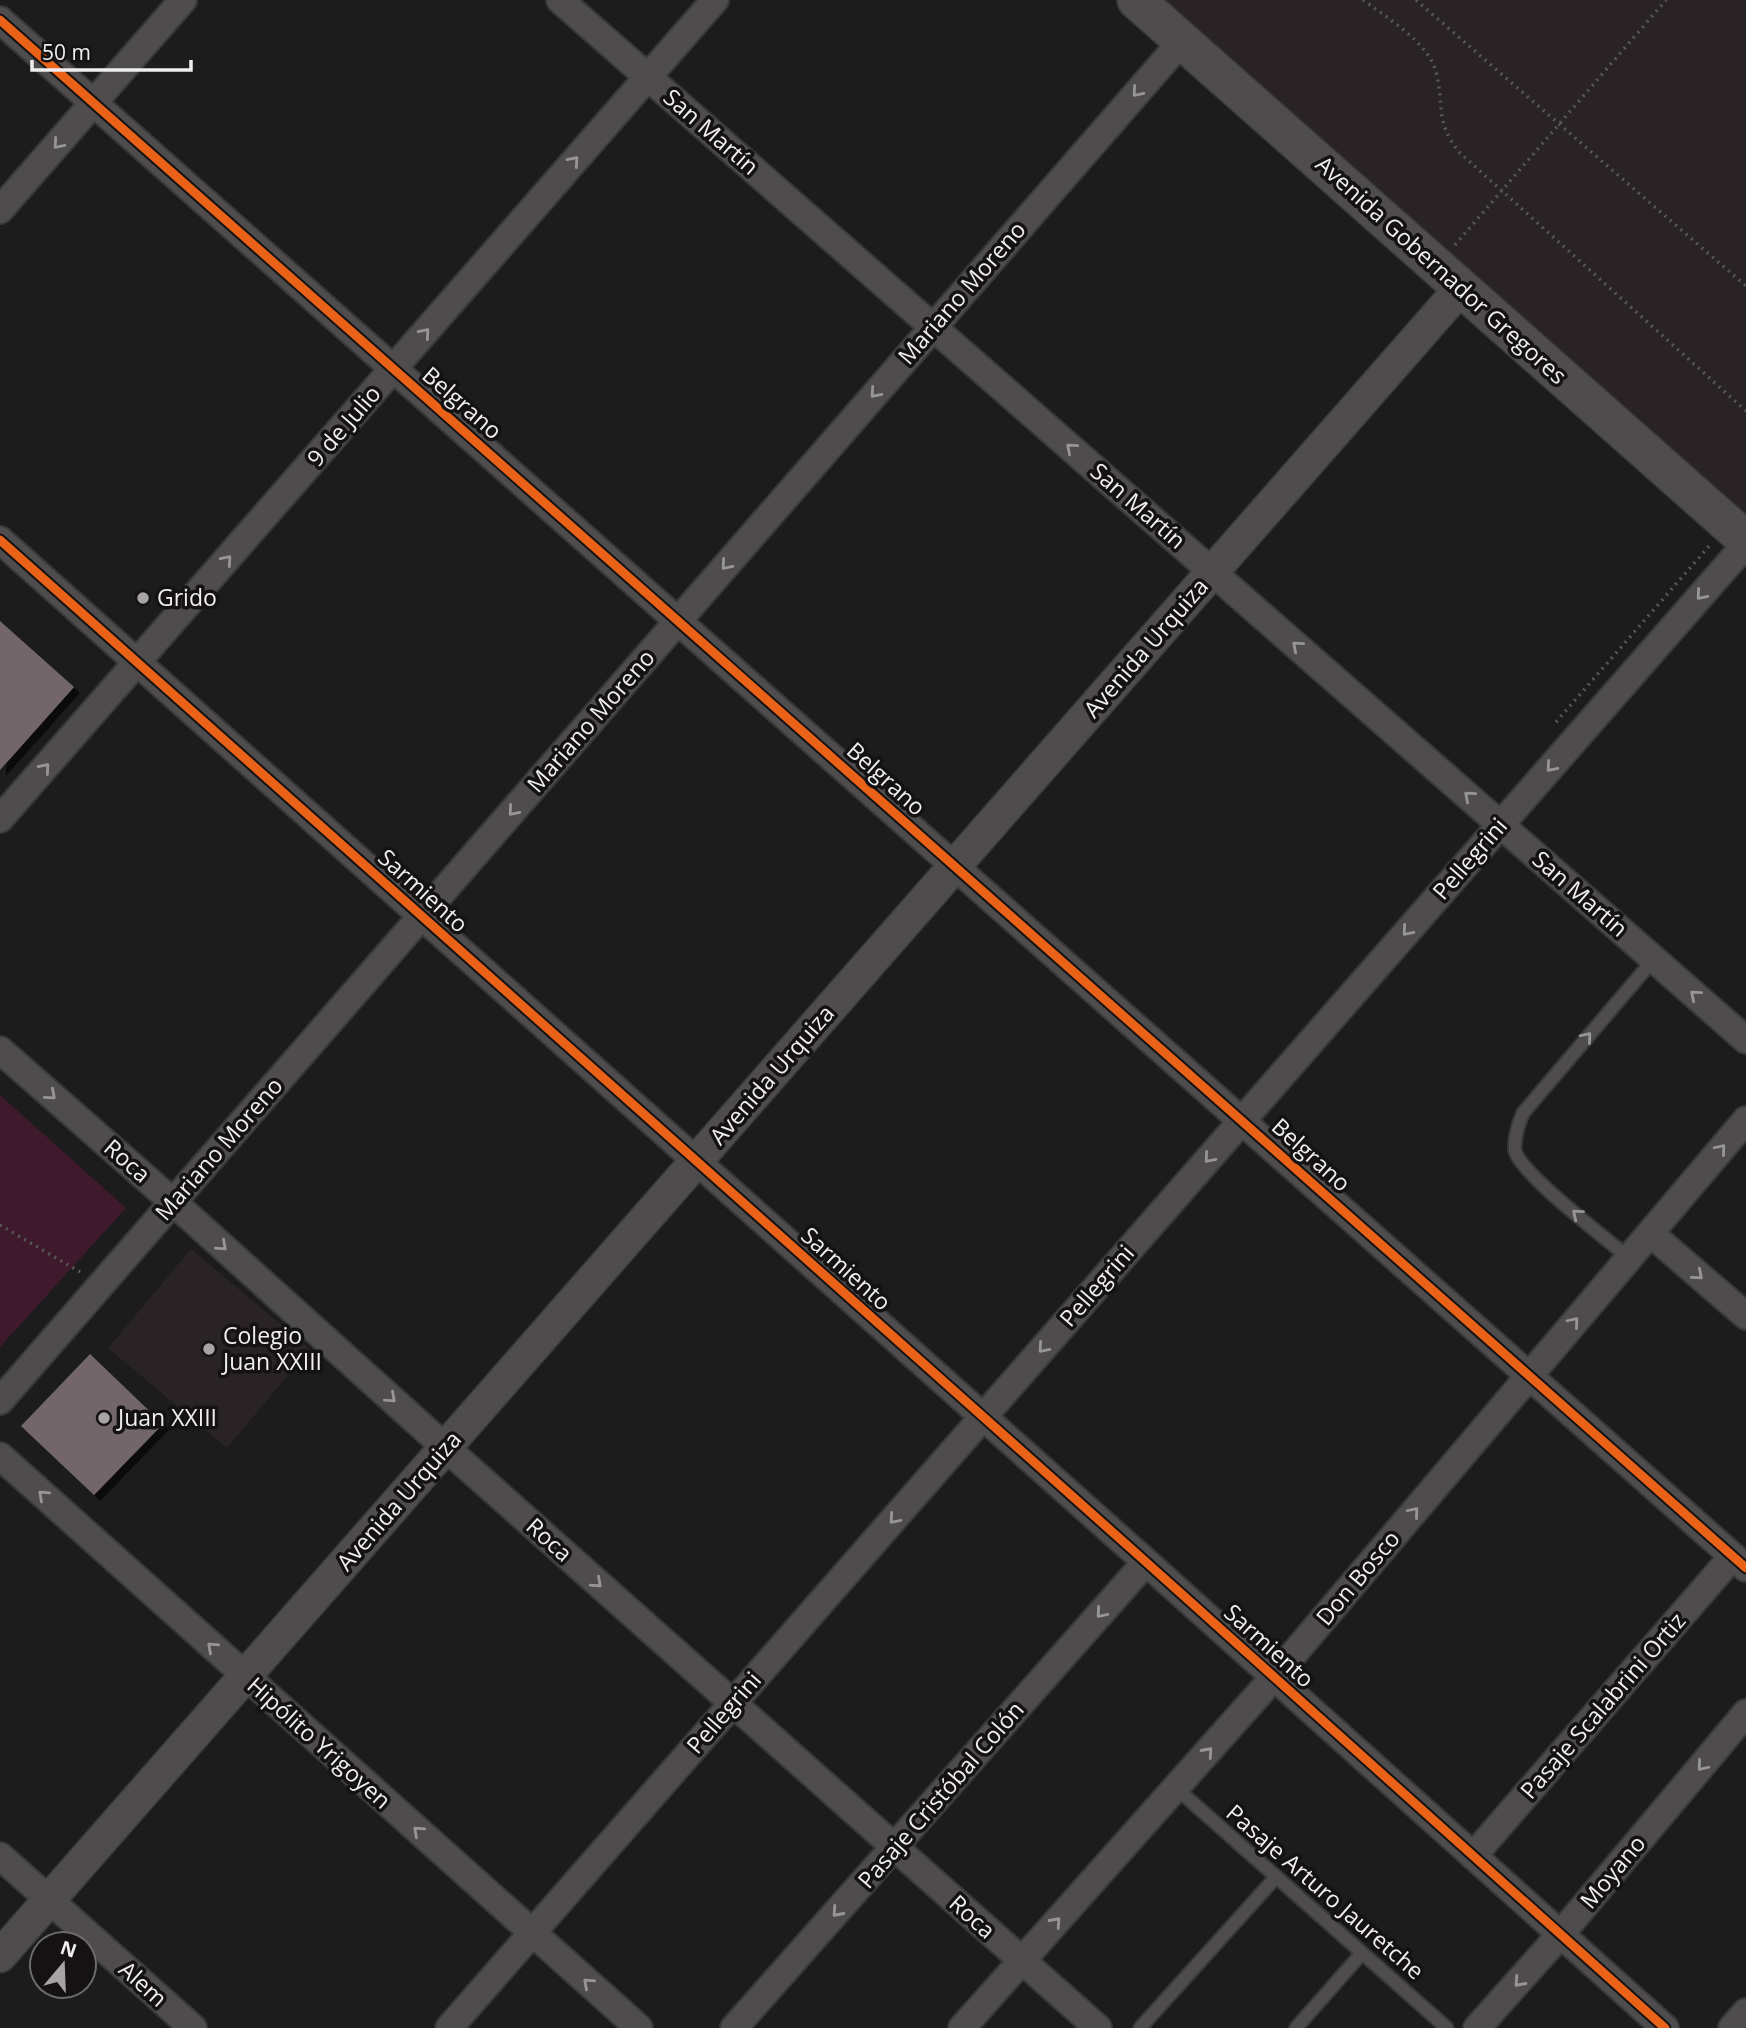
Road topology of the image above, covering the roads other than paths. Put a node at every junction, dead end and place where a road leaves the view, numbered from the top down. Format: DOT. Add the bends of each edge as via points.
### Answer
graph roads {
  1 [pos="183,0"];
  2 [pos="561,0"];
  3 [pos="715,0"];
  4 [pos="1136,0"];
  5 [pos="0,20"];
  6 [pos="1182,41"];
  7 [pos="648,77"];
  8 [pos="94,103"];
  9 [pos="0,210"];
  10 [pos="1449,277"];
  11 [pos="933,326"];
  12 [pos="394,368"];
  13 [pos="0,540"];
  14 [pos="1735,541"];
  15 [pos="1213,572"];
  16 [pos="678,620"];
  17 [pos="137,662"];
  18 [pos="0,819"];
  19 [pos="1501,824"];
  20 [pos="955,866"];
  21 [pos="422,916"];
  22 [pos="1654,959"];
  23 [pos="1746,1040"];
  24 [pos="0,1050"];
  25 [pos="1242,1120"];
  26 [pos="1746,1120"];
  27 [pos="697,1161"];
  28 [pos="173,1202"];
  29 [pos="1650,1233"];
  30 [pos="1629,1258"];
  31 [pos="1746,1316"];
  32 [pos="1530,1375"];
  33 [pos="0,1401"];
  34 [pos="983,1416"];
  35 [pos="446,1448"];
  36 [pos="0,1457"];
  37 [pos="1146,1562"];
  38 [pos="1740,1562"];
  39 [pos="1275,1676"];
  40 [pos="245,1677"];
  41 [pos="732,1703"];
  42 [pos="1746,1713"];
  43 [pos="1175,1788"];
  44 [pos="895,1848"];
  45 [pos="0,1856"];
  46 [pos="1473,1856"];
  47 [pos="1276,1877"];
  48 [pos="49,1900"];
  49 [pos="532,1933"];
  50 [pos="1560,1935"];
  51 [pos="1362,1954"];
  52 [pos="0,1956"];
  53 [pos="1022,1961"];
  54 [pos="1746,2012"];
  55 [pos="193,2028"];
  56 [pos="449,2028"];
  57 [pos="639,2028"];
  58 [pos="734,2028"];
  59 [pos="962,2028"];
  60 [pos="1098,2028"];
  61 [pos="1140,2028"];
  62 [pos="1296,2028"];
  63 [pos="1447,2028"];
  64 [pos="1477,2028"];
  65 [pos="1665,2028"];
  66 [pos="1732,2028"];
  1 -- 8 [label="street"];
  2 -- 7 [label="street, San Martín"];
  3 -- 7 [label="street, 9 de Julio"];
  4 -- 6 [label="main road, Avenida Gobernador Gregores"];
  5 -- 8 [label="street, Belgrano"];
  6 -- 10 [label="main road, Avenida Gobernador Gregores"];
  6 -- 11 [label="street, Mariano Moreno, one-way"];
  7 -- 11 [label="street, San Martín"];
  12 -- 7 [label="street, 9 de Julio, one-way"];
  8 -- 9 [label="street, one-way"];
  8 -- 12 [label="street, Belgrano"];
  10 -- 14 [label="main road, Avenida Gobernador Gregores"];
  10 -- 15 [label="street, Avenida Urquiza"];
  15 -- 11 [label="street, San Martín, one-way"];
  11 -- 16 [label="street, Mariano Moreno, one-way"];
  12 -- 16 [label="street, Belgrano"];
  17 -- 12 [label="street, 9 de Julio, one-way"];
  13 -- 17 [label="street, Sarmiento"];
  14 -- 19 [label="street, Pellegrini, one-way"];
  19 -- 15 [label="street, San Martín, one-way"];
  15 -- 20 [label="street, Avenida Urquiza"];
  16 -- 20 [label="street, Belgrano"];
  16 -- 21 [label="street, Mariano Moreno, one-way"];
  18 -- 17 [label="street, 9 de Julio, one-way"];
  17 -- 21 [label="street, Sarmiento"];
  19 -- 22 [label="street, San Martín"];
  19 -- 25 [label="street, Pellegrini, one-way"];
  20 -- 25 [label="street, Belgrano"];
  20 -- 27 [label="street, Avenida Urquiza"];
  21 -- 27 [label="street, Sarmiento"];
  21 -- 28 [label="street, Mariano Moreno"];
  23 -- 22 [label="street, San Martín, one-way"];
  30 -- 22 [label="lane, one-way" via="1533,1176 1515,1152 1516,1130 1523,1113"];
  24 -- 28 [label="street, Roca, one-way"];
  25 -- 32 [label="street, Belgrano"];
  25 -- 34 [label="street, Pellegrini, one-way"];
  29 -- 26 [label="street, Don Bosco, one-way"];
  27 -- 34 [label="street, Sarmiento"];
  27 -- 35 [label="street, Avenida Urquiza"];
  28 -- 33 [label="street, Mariano Moreno"];
  28 -- 35 [label="street, Roca, one-way"];
  29 -- 30 [label="street, Don Bosco"];
  29 -- 31 [label="street, one-way"];
  32 -- 30 [label="street, Don Bosco, one-way"];
  32 -- 38 [label="street, Belgrano"];
  39 -- 32 [label="street, Don Bosco, one-way"];
  34 -- 37 [label="street, Sarmiento"];
  34 -- 41 [label="street, Pellegrini, one-way"];
  35 -- 40 [label="street, Avenida Urquiza"];
  35 -- 41 [label="street, Roca, one-way"];
  40 -- 36 [label="street, Hipólito Yrigoyen, one-way"];
  37 -- 39 [label="street, Sarmiento"];
  37 -- 44 [label="street, Pasaje Cristóbal Colón, one-way"];
  38 -- 46 [label="street, Pasaje Scalabrini Ortiz"];
  43 -- 39 [label="street, Don Bosco, one-way"];
  39 -- 46 [label="street, Sarmiento"];
  40 -- 48 [label="street, Avenida Urquiza"];
  49 -- 40 [label="street, Hipólito Yrigoyen, one-way"];
  41 -- 44 [label="street, Roca"];
  41 -- 49 [label="street, Pellegrini"];
  42 -- 50 [label="street, Moyano, one-way"];
  43 -- 47 [label="lane, Pasaje Arturo Jauretche"];
  53 -- 43 [label="street, Don Bosco, one-way"];
  44 -- 53 [label="street, Roca"];
  44 -- 58 [label="street, Pasaje Cristóbal Colón, one-way"];
  45 -- 48 [label="street, Alem"];
  46 -- 50 [label="street, Sarmiento"];
  47 -- 51 [label="lane, Pasaje Arturo Jauretche"];
  47 -- 61 [label="lane"];
  48 -- 52 [label="street, Avenida Urquiza"];
  48 -- 55 [label="street, Alem"];
  49 -- 56 [label="street, Pellegrini"];
  57 -- 49 [label="street, Hipólito Yrigoyen, one-way"];
  50 -- 64 [label="street, Moyano, one-way"];
  50 -- 65 [label="street, Sarmiento"];
  51 -- 62 [label="lane"];
  51 -- 63 [label="lane, Pasaje Arturo Jauretche"];
  53 -- 59 [label="street, Don Bosco"];
  53 -- 60 [label="street, Roca"];
  54 -- 66 [label="street"];
}
